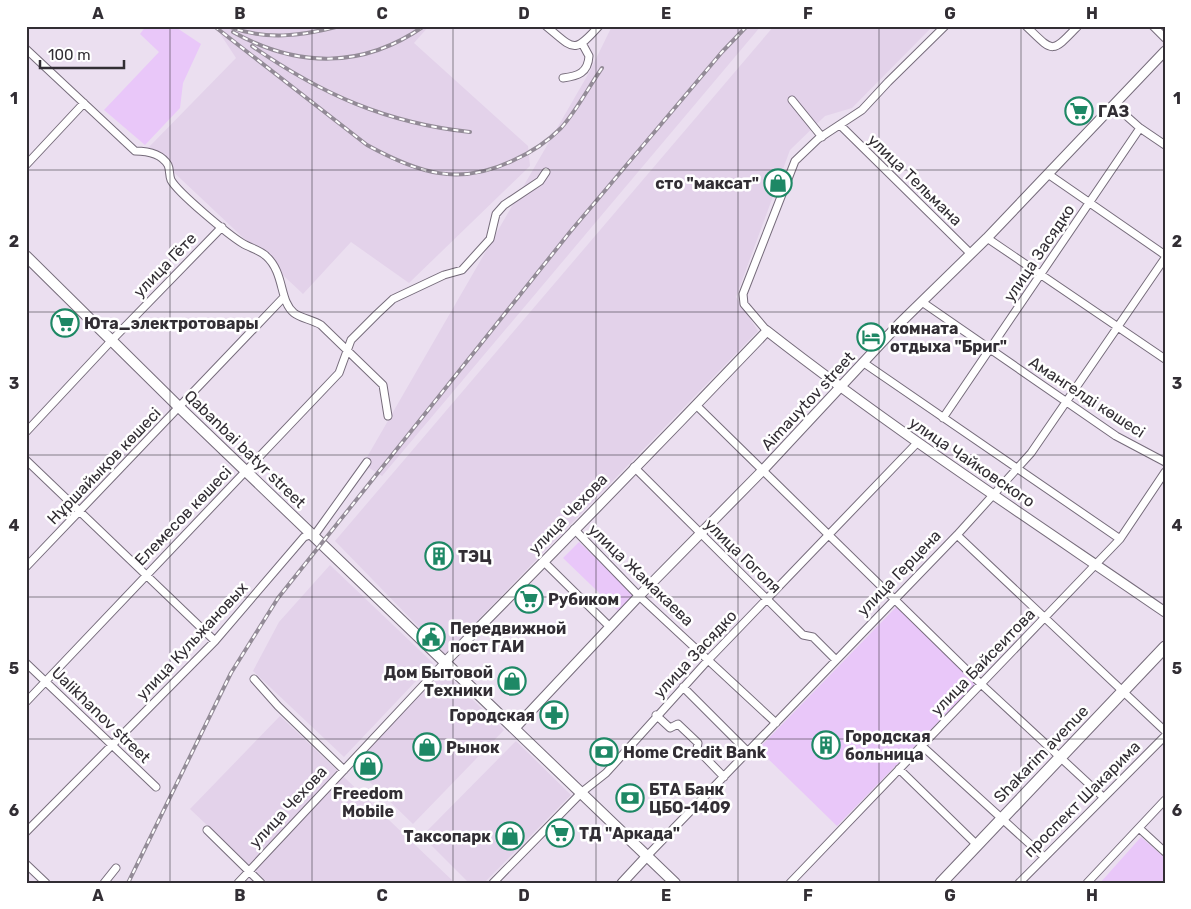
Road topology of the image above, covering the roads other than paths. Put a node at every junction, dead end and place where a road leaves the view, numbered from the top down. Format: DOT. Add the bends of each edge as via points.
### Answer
graph roads {
  1 [pos="546,26"];
  2 [pos="599,26"];
  3 [pos="946,26"];
  4 [pos="1026,26"];
  5 [pos="1078,26"];
  6 [pos="1153,26"];
  7 [pos="1165,38"];
  8 [pos="583,45"];
  9 [pos="26,49"];
  10 [pos="1165,52"];
  11 [pos="563,78"];
  12 [pos="792,100"];
  13 [pos="84,104"];
  14 [pos="1114,105"];
  15 [pos="840,125"];
  16 [pos="1140,128"];
  17 [pos="822,137"];
  18 [pos="1165,145"];
  19 [pos="26,165"];
  20 [pos="546,172"];
  21 [pos="1048,174"];
  22 [pos="1090,203"];
  23 [pos="222,228"];
  24 [pos="987,238"];
  25 [pos="971,254"];
  26 [pos="26,256"];
  27 [pos="1165,256"];
  28 [pos="1040,275"];
  29 [pos="284,297"];
  30 [pos="922,302"];
  31 [pos="1117,327"];
  32 [pos="767,330"];
  33 [pos="112,340"];
  34 [pos="989,349"];
  35 [pos="347,350"];
  36 [pos="1165,359"];
  37 [pos="864,363"];
  38 [pos="840,388"];
  39 [pos="1066,402"];
  40 [pos="697,406"];
  41 [pos="180,408"];
  42 [pos="388,416"];
  43 [pos="943,418"];
  44 [pos="26,432"];
  45 [pos="917,443"];
  46 [pos="26,460"];
  47 [pos="366,462"];
  48 [pos="1165,462"];
  49 [pos="634,467"];
  50 [pos="1018,468"];
  51 [pos="763,470"];
  52 [pos="246,471"];
  53 [pos="1165,472"];
  54 [pos="994,495"];
  55 [pos="80,511"];
  56 [pos="574,529"];
  57 [pos="313,534"];
  58 [pos="701,534"];
  59 [pos="828,535"];
  60 [pos="957,535"];
  61 [pos="1120,539"];
  62 [pos="544,562"];
  63 [pos="1096,565"];
  64 [pos="26,567"];
  65 [pos="146,575"];
  66 [pos="639,596"];
  67 [pos="766,598"];
  68 [pos="894,600"];
  69 [pos="1165,612"];
  70 [pos="1044,619"];
  71 [pos="610,627"];
  72 [pos="215,641"];
  73 [pos="1165,648"];
  74 [pos="709,659"];
  75 [pos="836,660"];
  76 [pos="446,662"];
  77 [pos="26,663"];
  78 [pos="254,679"];
  79 [pos="44,680"];
  80 [pos="981,684"];
  81 [pos="683,687"];
  82 [pos="1123,691"];
  83 [pos="26,702"];
  84 [pos="656,716"];
  85 [pos="776,724"];
  86 [pos="515,728"];
  87 [pos="1165,731"];
  88 [pos="1165,736"];
  89 [pos="111,744"];
  90 [pos="921,745"];
  91 [pos="748,752"];
  92 [pos="1061,755"];
  93 [pos="898,769"];
  94 [pos="344,770"];
  95 [pos="724,777"];
  96 [pos="156,787"];
  97 [pos="582,792"];
  98 [pos="1103,797"];
  99 [pos="1165,800"];
  100 [pos="1001,818"];
  101 [pos="1139,828"];
  102 [pos="206,830"];
  103 [pos="26,832"];
  104 [pos="977,845"];
  105 [pos="1165,852"];
  106 [pos="648,856"];
  107 [pos="1044,857"];
  108 [pos="26,864"];
  109 [pos="116,868"];
  110 [pos="249,872"];
  111 [pos="46,883"];
  112 [pos="104,883"];
  113 [pos="238,883"];
  114 [pos="261,883"];
  115 [pos="493,883"];
  116 [pos="622,883"];
  117 [pos="675,883"];
  118 [pos="790,883"];
  119 [pos="941,883"];
  120 [pos="1019,883"];
  121 [pos="1088,883"];
  1 -- 8 [label="street" via="566,43"];
  2 -- 8 [label="street"];
  3 -- 15 [label="street" via="862,110"];
  4 -- 5 [label="street" via="1053,48 1059,47"];
  6 -- 7 [label="street"];
  8 -- 11 [label="street" via="589,56 586,70 577,76"];
  9 -- 13 [label="street"];
  10 -- 14 [label="street, Aimauytov street"];
  12 -- 17 [label="street"];
  13 -- 19 [label="street"];
  13 -- 23 [label="street" via="134,151 150,151 162,159 168,166 171,180"];
  14 -- 16 [label="street"];
  14 -- 21 [label="street, Aimauytov street"];
  15 -- 17 [label="street"];
  15 -- 25 [label="street, улица Тельмана"];
  16 -- 18 [label="street"];
  16 -- 22 [label="street, улица Засядко"];
  17 -- 32 [label="street" via="795,160 743,294 744,304"];
  20 -- 35 [label="street, Елемесов көшесі" via="540,181 496,214 490,239 462,270 394,299 351,340"];
  21 -- 22 [label="street"];
  21 -- 24 [label="street, Aimauytov street"];
  22 -- 27 [label="street"];
  22 -- 28 [label="street, улица Засядко"];
  23 -- 29 [label="street" via="242,244 266,255 280,274"];
  23 -- 33 [label="street, улица Гёте"];
  24 -- 25 [label="street, Aimauytov street"];
  24 -- 28 [label="street"];
  25 -- 30 [label="street, Aimauytov street"];
  26 -- 33 [label="main road, Qabanbai batyr street"];
  27 -- 31 [label="street, улица Герцена"];
  28 -- 31 [label="street"];
  28 -- 34 [label="street, улица Засядко"];
  29 -- 35 [label="street" via="295,315 322,326"];
  29 -- 41 [label="street, Нұршайықов көшесі"];
  30 -- 34 [label="street, Амангелді көшесі"];
  30 -- 37 [label="street, Aimauytov street"];
  31 -- 36 [label="street"];
  31 -- 39 [label="street, улица Герцена"];
  32 -- 38 [label="street, улица Чайковского"];
  32 -- 40 [label="street, улица Чехова"];
  33 -- 41 [label="main road, Qabanbai batyr street"];
  33 -- 44 [label="street, улица Гёте"];
  34 -- 39 [label="street, Амангелді көшесі"];
  34 -- 43 [label="street, улица Засядко"];
  35 -- 42 [label="street" via="383,385"];
  35 -- 52 [label="street, Елемесов көшесі" via="339,373"];
  37 -- 38 [label="street, Aimauytov street"];
  37 -- 43 [label="street"];
  38 -- 45 [label="street, улица Чайковского"];
  38 -- 51 [label="street, Aimauytov street"];
  39 -- 48 [label="street, Амангелді көшесі" via="1116,436"];
  39 -- 50 [label="street, улица Герцена"];
  40 -- 49 [label="street, улица Чехова"];
  40 -- 51 [label="street"];
  41 -- 52 [label="main road, Qabanbai batyr street"];
  41 -- 55 [label="street, Нұршайықов көшесі"];
  43 -- 50 [label="street"];
  45 -- 54 [label="street, улица Чайковского"];
  45 -- 59 [label="street, улица Засядко"];
  46 -- 55 [label="street"];
  47 -- 57 [label="street, улица Кульжановых"];
  49 -- 56 [label="street, улица Чехова"];
  49 -- 58 [label="street, улица Гоголя"];
  50 -- 54 [label="street, улица Герцена"];
  50 -- 61 [label="street"];
  51 -- 58 [label="street, Aimauytov street"];
  51 -- 59 [label="street"];
  52 -- 57 [label="main road, Qabanbai batyr street"];
  52 -- 65 [label="street, Елемесов көшесі"];
  53 -- 61 [label="street, улица Байсеитова"];
  54 -- 60 [label="street, улица Герцена"];
  54 -- 63 [label="street, улица Чайковского"];
  55 -- 64 [label="street, Нұршайықов көшесі"];
  55 -- 65 [label="street"];
  56 -- 62 [label="street, улица Чехова"];
  56 -- 66 [label="street, улица Жамакаева"];
  57 -- 72 [label="street, улица Кульжановых" via="304,537"];
  57 -- 76 [label="main road, Qabanbai batyr street"];
  58 -- 66 [label="street, Aimauytov street"];
  58 -- 67 [label="street, улица Гоголя"];
  59 -- 67 [label="street, улица Засядко"];
  59 -- 68 [label="street"];
  60 -- 68 [label="street, улица Герцена"];
  60 -- 70 [label="street"];
  61 -- 63 [label="street, улица Байсеитова"];
  62 -- 71 [label="street"];
  62 -- 76 [label="street, улица Чехова"];
  63 -- 69 [label="street, улица Чайковского"];
  63 -- 70 [label="street, улица Байсеитова"];
  65 -- 72 [label="street"];
  65 -- 79 [label="street, Елемесов көшесі"];
  66 -- 71 [label="street, Aimauytov street"];
  66 -- 74 [label="street, улица Жамакаева"];
  67 -- 74 [label="street, улица Засядко"];
  67 -- 75 [label="street, улица Гоголя" via="803,635 813,638"];
  68 -- 75 [label="street, улица Герцена"];
  68 -- 80 [label="street"];
  70 -- 80 [label="street, улица Байсеитова"];
  70 -- 82 [label="street"];
  71 -- 86 [label="street, Aimauytov street"];
  72 -- 89 [label="street, улица Кульжановых"];
  73 -- 82 [label="main road, Shakarim avenue"];
  74 -- 81 [label="street, улица Засядко"];
  74 -- 85 [label="street, улица Жамакаева"];
  75 -- 85 [label="street, улица Герцена"];
  76 -- 86 [label="main road, Qabanbai batyr street"];
  76 -- 94 [label="street, улица Чехова"];
  77 -- 79 [label="street, Ualikhanov street"];
  78 -- 94 [label="street"];
  79 -- 83 [label="street, Елемесов көшесі"];
  79 -- 89 [label="street, Ualikhanov street"];
  80 -- 90 [label="street, улица Байсеитова"];
  80 -- 92 [label="street"];
  81 -- 84 [label="street, улица Засядко"];
  81 -- 91 [label="street"];
  82 -- 87 [label="street"];
  82 -- 92 [label="main road, Shakarim avenue"];
  84 -- 95 [label="street" via="670,728 678,724 698,743 697,749"];
  84 -- 97 [label="street, улица Засядко" via="606,773"];
  85 -- 91 [label="street, улица Герцена"];
  86 -- 97 [label="main road"];
  88 -- 98 [label="street, проспект Шакарима"];
  89 -- 96 [label="street, Ualikhanov street"];
  89 -- 103 [label="street, улица Кульжановых"];
  90 -- 93 [label="street, улица Байсеитова"];
  90 -- 100 [label="street"];
  91 -- 95 [label="street, улица Герцена"];
  92 -- 98 [label="street"];
  92 -- 100 [label="main road, Shakarim avenue"];
  93 -- 104 [label="street"];
  93 -- 118 [label="street, улица Байсеитова"];
  94 -- 110 [label="street, улица Чехова"];
  95 -- 106 [label="street, улица Герцена"];
  97 -- 106 [label="main road"];
  97 -- 115 [label="street, улица Засядко"];
  98 -- 107 [label="street, проспект Шакарима"];
  99 -- 101 [label="street"];
  100 -- 104 [label="main road, Shakarim avenue"];
  100 -- 107 [label="street"];
  101 -- 105 [label="street"];
  101 -- 121 [label="street"];
  102 -- 110 [label="street"];
  104 -- 119 [label="main road, Shakarim avenue"];
  106 -- 116 [label="street, улица Герцена"];
  106 -- 117 [label="main road"];
  107 -- 120 [label="street, проспект Шакарима"];
  108 -- 111 [label="street"];
  109 -- 112 [label="street"];
  110 -- 113 [label="street, улица Чехова"];
  110 -- 114 [label="street"];
}
